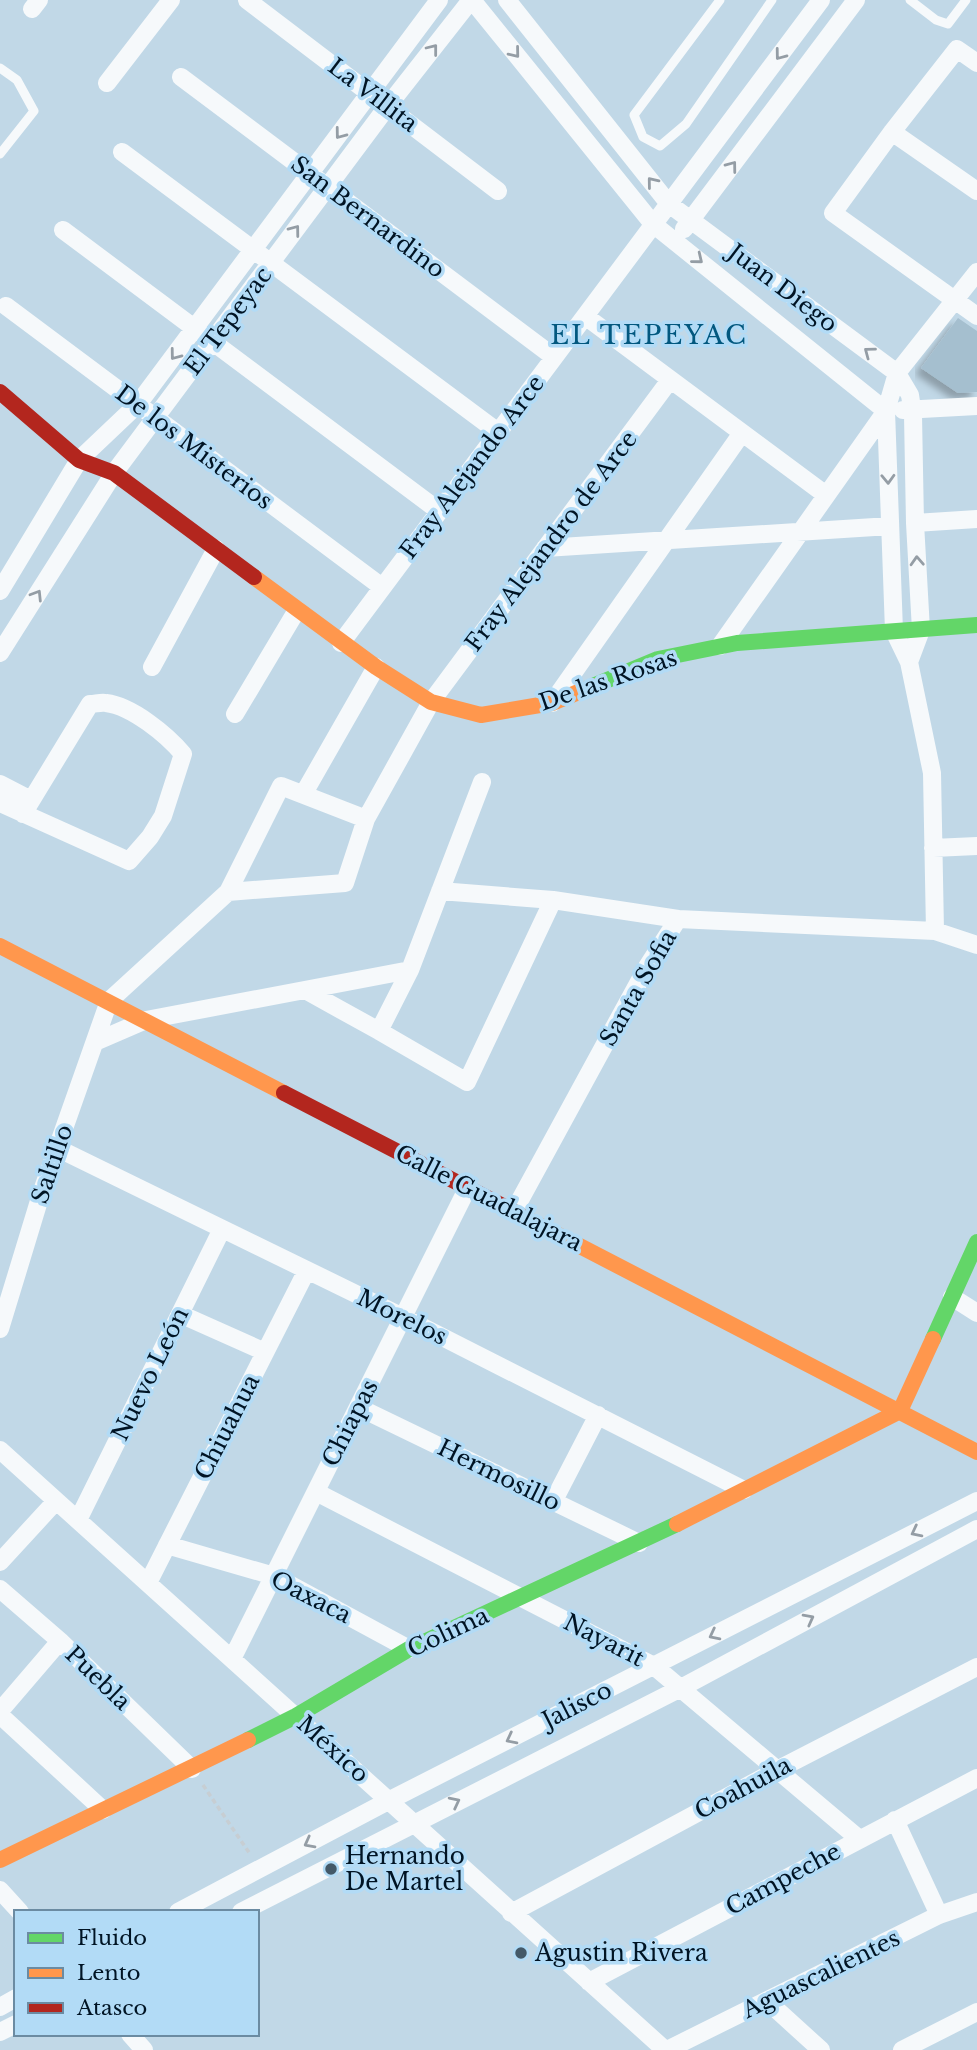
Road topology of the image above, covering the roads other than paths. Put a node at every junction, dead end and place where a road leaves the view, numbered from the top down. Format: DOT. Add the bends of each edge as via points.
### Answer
graph roads {
  1 [pos="171,0"];
  2 [pos="247,0"];
  3 [pos="439,0"];
  4 [pos="472,0"];
  5 [pos="507,0"];
  6 [pos="720,0"];
  7 [pos="772,0"];
  8 [pos="821,0"];
  9 [pos="856,0"];
  10 [pos="910,0"];
  11 [pos="966,0"];
  12 [pos="977,63"];
  13 [pos="0,68"];
  14 [pos="181,77"];
  15 [pos="107,83"];
  16 [pos="370,93"];
  17 [pos="387,107"];
  18 [pos="892,132"];
  19 [pos="122,152"];
  20 [pos="0,153"];
  21 [pos="310,174"];
  22 [pos="327,187"];
  23 [pos="498,191"];
  24 [pos="977,191"];
  25 [pos="669,204"];
  26 [pos="691,220"];
  27 [pos="653,224"];
  28 [pos="63,230"];
  29 [pos="676,241"];
  30 [pos="253,250"];
  31 [pos="271,263"];
  32 [pos="977,272"];
  33 [pos="955,299"];
  34 [pos="6,306"];
  35 [pos="584,316"];
  36 [pos="977,316"];
  37 [pos="195,328"];
  38 [pos="212,341"];
  39 [pos="554,357"];
  40 [pos="897,373"];
  41 [pos="670,380"];
  42 [pos="0,392"];
  43 [pos="138,404"];
  44 [pos="977,406"];
  45 [pos="912,409"];
  46 [pos="886,411"];
  47 [pos="155,418"];
  48 [pos="498,432"];
  49 [pos="742,432"];
  50 [pos="79,460"];
  51 [pos="114,473"];
  52 [pos="826,495"];
  53 [pos="439,511"];
  54 [pos="977,519"];
  55 [pos="915,523"];
  56 [pos="890,526"];
  57 [pos="800,531"];
  58 [pos="665,540"];
  59 [pos="545,548"];
  60 [pos="216,549"];
  61 [pos="383,587"];
  62 [pos="0,591"];
  63 [pos="297,610"];
  64 [pos="977,625"];
  65 [pos="921,629"];
  66 [pos="894,631"];
  67 [pos="341,643"];
  68 [pos="720,646"];
  69 [pos="0,653"];
  70 [pos="909,662"];
  71 [pos="152,667"];
  72 [pos="376,667"];
  73 [pos="431,702"];
  74 [pos="552,703"];
  75 [pos="235,713"];
  76 [pos="482,782"];
  77 [pos="0,784"];
  78 [pos="304,793"];
  79 [pos="0,803"];
  80 [pos="27,807"];
  81 [pos="366,819"];
  82 [pos="977,846"];
  83 [pos="933,848"];
  84 [pos="440,891"];
  85 [pos="228,892"];
  86 [pos="553,900"];
  87 [pos="678,919"];
  88 [pos="935,931"];
  89 [pos="977,945"];
  90 [pos="0,946"];
  91 [pos="410,970"];
  92 [pos="304,990"];
  93 [pos="109,1001"];
  94 [pos="146,1020"];
  95 [pos="379,1031"];
  96 [pos="94,1042"];
  97 [pos="57,1148"];
  98 [pos="468,1187"];
  99 [pos="514,1211"];
  100 [pos="222,1228"];
  101 [pos="977,1242"];
  102 [pos="307,1270"];
  103 [pos="952,1297"];
  104 [pos="977,1313"];
  105 [pos="180,1314"];
  106 [pos="403,1317"];
  107 [pos="0,1329"];
  108 [pos="265,1352"];
  109 [pos="358,1407"];
  110 [pos="900,1411"];
  111 [pos="598,1415"];
  112 [pos="0,1450"];
  113 [pos="977,1451"];
  114 [pos="744,1490"];
  115 [pos="316,1492"];
  116 [pos="56,1501"];
  117 [pos="977,1501"];
  118 [pos="553,1502"];
  119 [pos="78,1520"];
  120 [pos="977,1529"];
  121 [pos="639,1543"];
  122 [pos="167,1545"];
  123 [pos="0,1562"];
  124 [pos="274,1576"];
  125 [pos="148,1583"];
  126 [pos="0,1589"];
  127 [pos="522,1598"];
  128 [pos="60,1641"];
  129 [pos="409,1649"];
  130 [pos="232,1659"];
  131 [pos="654,1666"];
  132 [pos="977,1667"];
  133 [pos="678,1689"];
  134 [pos="0,1713"];
  135 [pos="296,1716"];
  136 [pos="192,1769"];
  137 [pos="776,1770"];
  138 [pos="977,1778"];
  139 [pos="390,1800"];
  140 [pos="103,1810"];
  141 [pos="895,1820"];
  142 [pos="413,1823"];
  143 [pos="858,1839"];
  144 [pos="0,1860"];
  145 [pos="260,1868"];
  146 [pos="0,1890"];
  147 [pos="276,1894"];
  148 [pos="977,1902"];
  149 [pos="18,1910"];
  150 [pos="182,1910"];
  151 [pos="246,1910"];
  152 [pos="511,1913"];
  153 [pos="939,1916"];
  154 [pos="589,1982"];
  155 [pos="767,2001"];
  156 [pos="977,2012"];
  157 [pos="132,2036"];
  158 [pos="144,2050"];
  159 [pos="666,2050"];
  160 [pos="821,2050"];
  161 [pos="902,2050"];
  1 -- 15 [label="street"];
  2 -- 16 [label="street, La Villita"];
  3 -- 16 [label="street, El Tepeyac"];
  17 -- 4 [label="street, El Tepeyac, one-way"];
  4 -- 27 [label="street, Juan Diego, one-way"];
  25 -- 5 [label="street, Juan Diego, one-way"];
  6 -- 7 [label="lane" via="634,115 643,137 660,146 686,124"];
  8 -- 25 [label="street, Fray Alejando Arce, one-way"];
  26 -- 9 [label="street, one-way"];
  10 -- 11 [label="lane" via="948,24"];
  12 -- 18 [label="street" via="957,49"];
  13 -- 20 [label="lane" via="17,80 34,111"];
  14 -- 21 [label="street, San Bernardino"];
  16 -- 17 [label="street, La Villita"];
  16 -- 21 [label="street, El Tepeyac, one-way"];
  17 -- 22 [label="street, El Tepeyac"];
  17 -- 23 [label="street, La Villita"];
  18 -- 24 [label="street"];
  18 -- 33 [label="street" via="833,212"];
  19 -- 30 [label="street"];
  21 -- 22 [label="street, San Bernardino"];
  21 -- 30 [label="street, El Tepeyac"];
  31 -- 22 [label="street, El Tepeyac, one-way"];
  22 -- 39 [label="street, San Bernardino"];
  25 -- 26 [label="street, Juan Diego"];
  25 -- 27 [label="street, Fray Alejando Arce"];
  26 -- 29 [label="street"];
  40 -- 26 [label="street, Juan Diego, one-way"];
  27 -- 29 [label="street, Juan Diego"];
  27 -- 35 [label="street, Fray Alejando Arce"];
  28 -- 37 [label="street"];
  29 -- 46 [label="street, Juan Diego, one-way"];
  30 -- 31 [label="street"];
  30 -- 37 [label="street, El Tepeyac"];
  31 -- 38 [label="street, El Tepeyac"];
  31 -- 48 [label="street"];
  32 -- 33 [label="street"];
  33 -- 36 [label="street"];
  33 -- 40 [label="street"];
  34 -- 43 [label="street, De los Misterios"];
  35 -- 39 [label="street, Fray Alejando Arce"];
  35 -- 41 [label="street"];
  37 -- 38 [label="street"];
  37 -- 43 [label="street, El Tepeyac, one-way"];
  38 -- 47 [label="street, El Tepeyac"];
  38 -- 53 [label="street"];
  39 -- 48 [label="street, Fray Alejando Arce"];
  40 -- 45 [label="street, Juan Diego" via="910,395"];
  40 -- 46 [label="street"];
  41 -- 49 [label="street"];
  41 -- 59 [label="street, Fray Alejandro de Arce"];
  42 -- 50 [label="street, De las Rosas"];
  43 -- 47 [label="street, De los Misterios"];
  43 -- 50 [label="street, El Tepeyac"];
  44 -- 45 [label="street"];
  45 -- 46 [label="street"];
  45 -- 55 [label="street, Juan Diego"];
  46 -- 52 [label="street"];
  46 -- 56 [label="street, one-way"];
  47 -- 51 [label="street, El Tepeyac"];
  47 -- 61 [label="street, De los Misterios"];
  48 -- 53 [label="street, Fray Alejando Arce"];
  49 -- 52 [label="street"];
  49 -- 58 [label="street"];
  50 -- 51 [label="street, De las Rosas"];
  50 -- 62 [label="street, El Tepeyac"];
  51 -- 60 [label="street, De las Rosas"];
  69 -- 51 [label="street, El Tepeyac, one-way"];
  52 -- 57 [label="street"];
  53 -- 61 [label="street, Fray Alejando Arce"];
  54 -- 55 [label="street"];
  65 -- 55 [label="street, Juan Diego, one-way"];
  56 -- 57 [label="street"];
  56 -- 66 [label="street"];
  57 -- 58 [label="street"];
  57 -- 68 [label="street"];
  58 -- 59 [label="street"];
  58 -- 74 [label="street"];
  59 -- 73 [label="street, Fray Alejandro de Arce"];
  60 -- 63 [label="street, De las Rosas"];
  60 -- 71 [label="street"];
  61 -- 67 [label="street, Fray Alejando Arce"];
  63 -- 67 [label="street, De las Rosas"];
  63 -- 75 [label="street"];
  64 -- 65 [label="street, De las Rosas"];
  65 -- 66 [label="street, De las Rosas"];
  65 -- 70 [label="street"];
  66 -- 68 [label="street, De las Rosas"];
  66 -- 70 [label="street"];
  67 -- 72 [label="street, De las Rosas"];
  68 -- 74 [label="street, De las Rosas" via="658,659"];
  70 -- 83 [label="street" via="932,773"];
  72 -- 73 [label="street, De las Rosas"];
  72 -- 78 [label="street"];
  73 -- 74 [label="street, De las Rosas" via="481,715"];
  73 -- 81 [label="street, Fray Alejandro de Arce"];
  76 -- 84 [label="street"];
  77 -- 80 [label="street"];
  78 -- 81 [label="street"];
  78 -- 85 [label="street" via="281,786"];
  79 -- 80 [label="street"];
  80 -- 80 [label="street" via="129,861 163,816 183,754 170,738 126,708 90,704"];
  81 -- 85 [label="street" via="345,884"];
  82 -- 83 [label="street"];
  83 -- 88 [label="street"];
  84 -- 86 [label="street"];
  84 -- 91 [label="street"];
  85 -- 93 [label="street"];
  86 -- 87 [label="street"];
  86 -- 95 [label="street" via="467,1082"];
  87 -- 88 [label="street, Santa Sofia"];
  87 -- 99 [label="street, Santa Sofia" via="647,967"];
  88 -- 89 [label="street, Santa Sofia"];
  90 -- 93 [label="street, Calle Guadalajara"];
  91 -- 92 [label="street"];
  91 -- 95 [label="street"];
  92 -- 94 [label="street"];
  92 -- 95 [label="street"];
  93 -- 94 [label="street, Calle Guadalajara"];
  93 -- 96 [label="street, Saltillo"];
  94 -- 96 [label="street"];
  94 -- 98 [label="street, Calle Guadalajara"];
  96 -- 97 [label="street, Saltillo"];
  97 -- 100 [label="street, Morelos"];
  97 -- 107 [label="street, Saltillo"];
  98 -- 99 [label="street, Calle Guadalajara"];
  98 -- 106 [label="street, Chiapas"];
  99 -- 110 [label="street, Calle Guadalajara"];
  100 -- 102 [label="street, Morelos"];
  100 -- 105 [label="street, Nuevo León"];
  101 -- 103 [label="street"];
  102 -- 106 [label="street, Morelos"];
  102 -- 108 [label="street, Chiuahua"];
  103 -- 104 [label="street"];
  103 -- 110 [label="street"];
  105 -- 108 [label="street"];
  105 -- 119 [label="street, Nuevo León"];
  106 -- 109 [label="street, Chiapas"];
  106 -- 111 [label="street, Morelos"];
  108 -- 122 [label="street, Chiuahua"];
  109 -- 115 [label="street, Chiapas"];
  109 -- 118 [label="street, Hermosillo"];
  110 -- 113 [label="street, Calle Guadalajara"];
  110 -- 114 [label="street, Colima"];
  111 -- 114 [label="street, Morelos"];
  111 -- 118 [label="street"];
  112 -- 116 [label="street, México"];
  114 -- 121 [label="street, Colima"];
  115 -- 124 [label="street, Chiapas"];
  115 -- 127 [label="street, Nayarit"];
  116 -- 119 [label="street, México"];
  116 -- 123 [label="street"];
  117 -- 131 [label="street, Jalisco, one-way"];
  118 -- 121 [label="street, Hermosillo"];
  119 -- 125 [label="street, México"];
  133 -- 120 [label="street, Jalisco, one-way"];
  121 -- 127 [label="street, Colima"];
  122 -- 124 [label="street, Oaxaca"];
  122 -- 125 [label="street, Chiuahua"];
  124 -- 129 [label="street, Oaxaca"];
  124 -- 130 [label="street, Chiapas"];
  125 -- 130 [label="street, México"];
  126 -- 128 [label="street, Puebla"];
  127 -- 129 [label="street, Colima"];
  127 -- 131 [label="street, Nayarit"];
  128 -- 134 [label="street"];
  128 -- 136 [label="street, Puebla"];
  129 -- 135 [label="street, Colima"];
  130 -- 135 [label="street, México"];
  131 -- 133 [label="street, Nayarit"];
  131 -- 139 [label="street, Jalisco, one-way"];
  132 -- 137 [label="street, Coahuila"];
  133 -- 137 [label="street, Nayarit"];
  142 -- 133 [label="street, Jalisco, one-way"];
  134 -- 140 [label="street"];
  135 -- 136 [label="street, Colima"];
  135 -- 139 [label="street, México"];
  136 -- 140 [label="street, Colima"];
  137 -- 143 [label="street, Nayarit"];
  137 -- 152 [label="street, Coahuila"];
  138 -- 141 [label="street, Campeche"];
  139 -- 142 [label="street, México"];
  139 -- 145 [label="street, Jalisco, one-way"];
  140 -- 144 [label="street, Colima"];
  141 -- 143 [label="street, Campeche"];
  141 -- 153 [label="street"];
  142 -- 147 [label="street, Jalisco"];
  142 -- 152 [label="street, México"];
  143 -- 154 [label="street, Campeche"];
  145 -- 147 [label="street"];
  145 -- 150 [label="street, Jalisco"];
  146 -- 149 [label="street"];
  147 -- 151 [label="street, Jalisco"];
  148 -- 153 [label="street, Aguascalientes"];
  152 -- 154 [label="street, México"];
  153 -- 155 [label="street, Aguascalientes"];
  154 -- 159 [label="street, México"];
  155 -- 159 [label="street, Aguascalientes"];
  155 -- 160 [label="street"];
  156 -- 161 [label="street"];
  157 -- 158 [label="street"];
}
